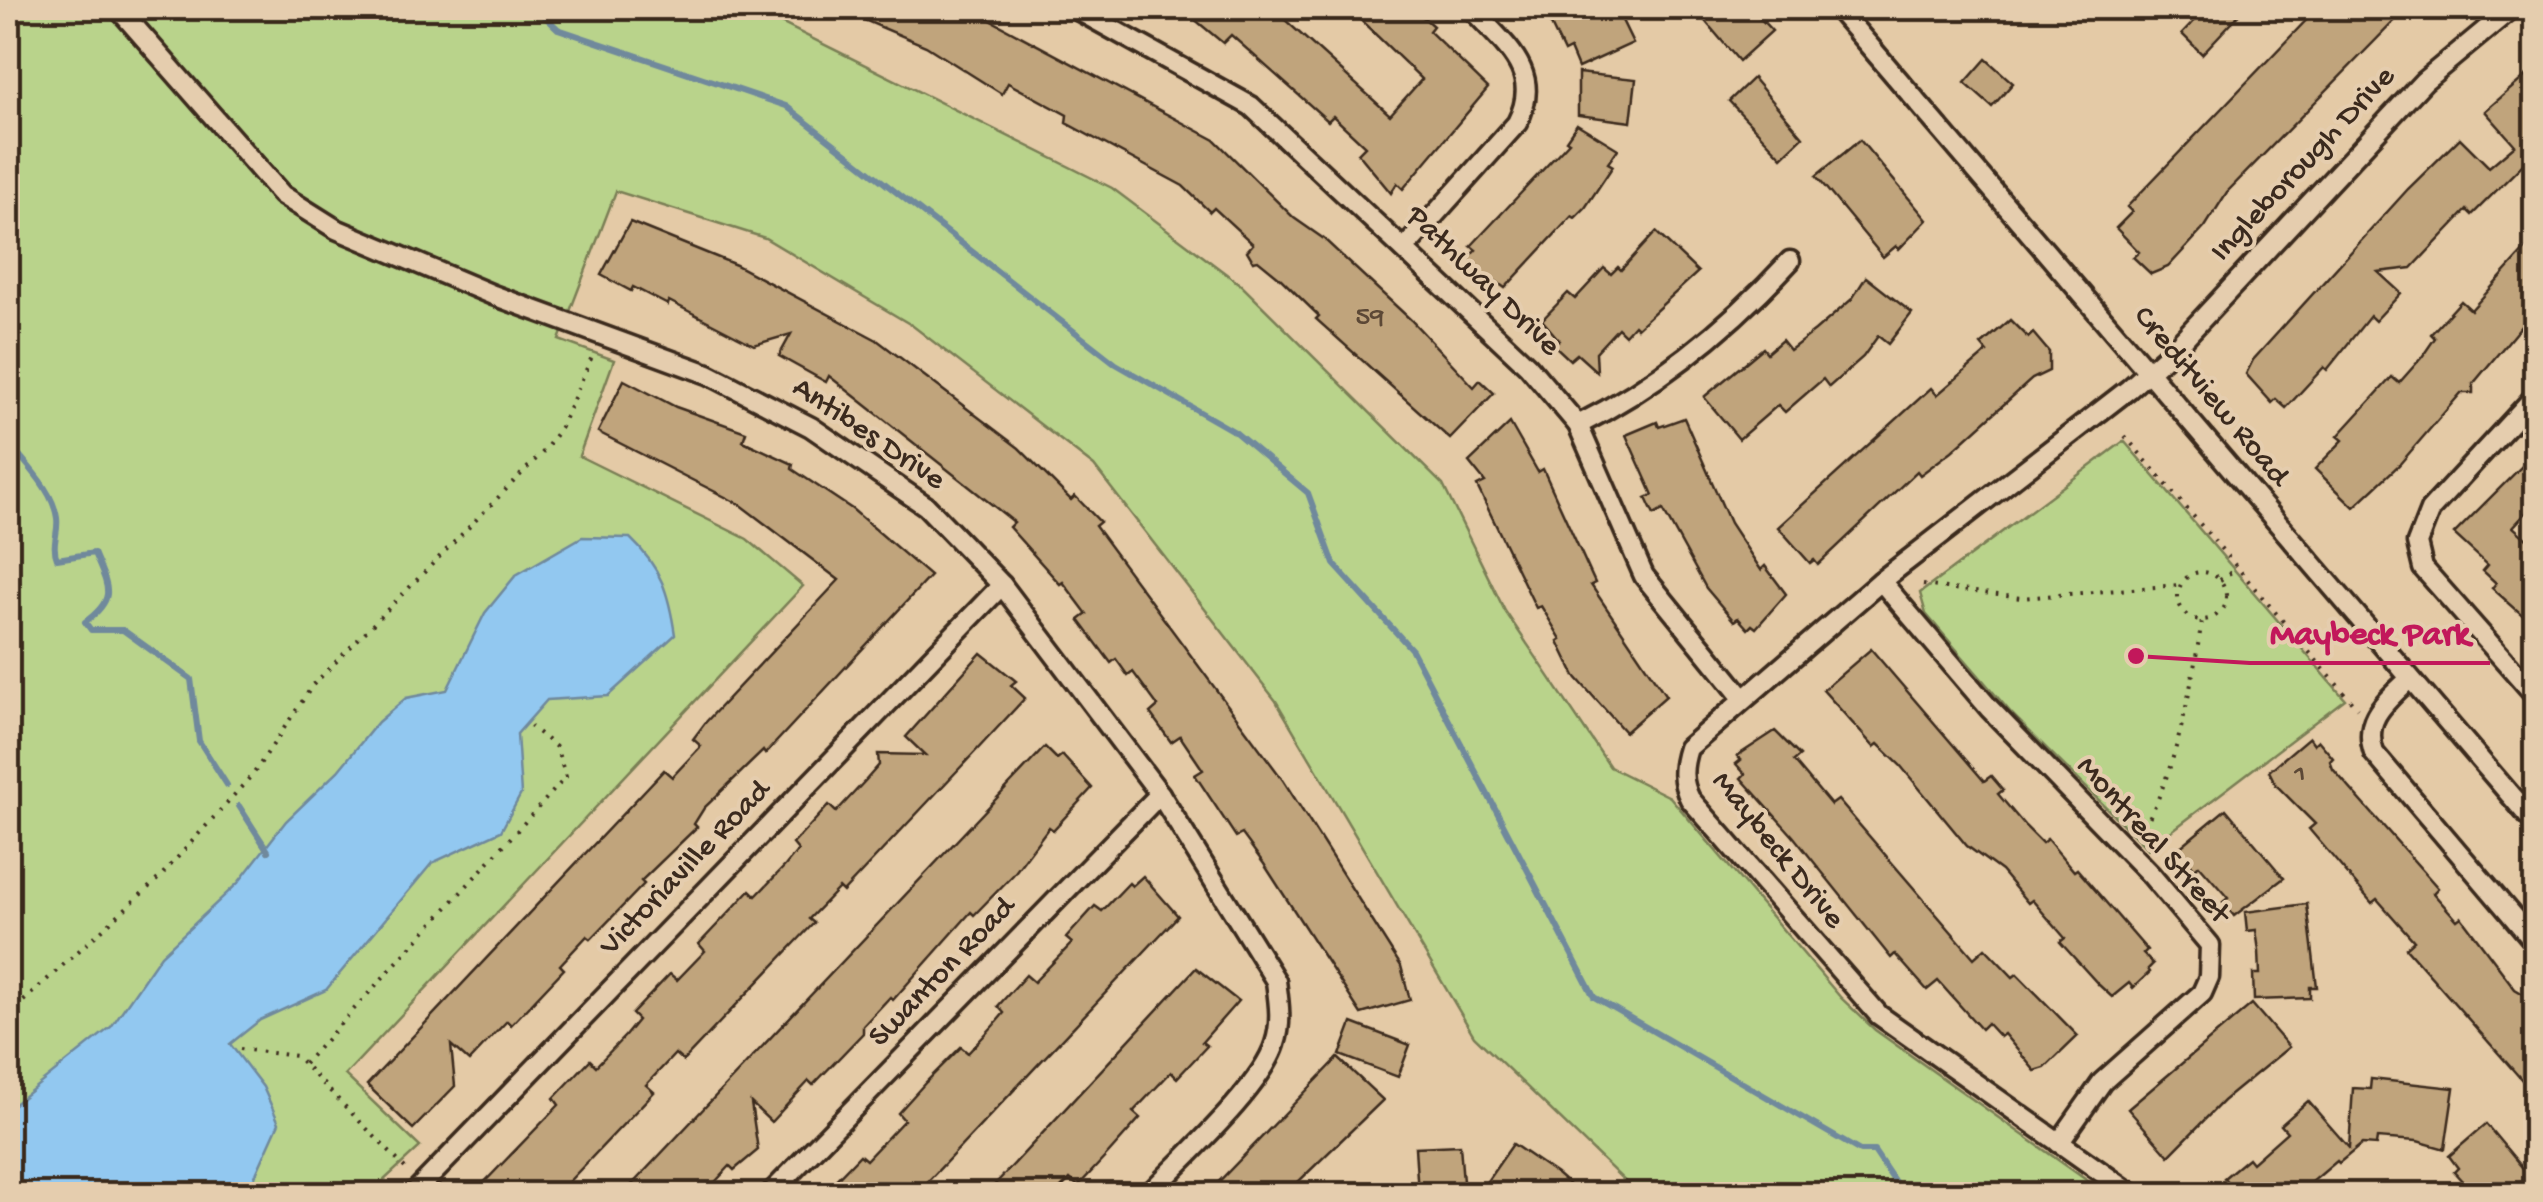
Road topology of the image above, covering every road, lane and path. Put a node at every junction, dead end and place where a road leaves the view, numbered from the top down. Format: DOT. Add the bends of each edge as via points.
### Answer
graph roads {
  1 [pos="118,8"];
  2 [pos="1074,8"];
  3 [pos="1471,8"];
  4 [pos="1838,8"];
  5 [pos="2512,8"];
  6 [pos="1404,249"];
  7 [pos="1790,261"];
  8 [pos="602,334"];
  9 [pos="2148,372"];
  10 [pos="2536,395"];
  11 [pos="1578,425"];
  12 [pos="2125,436"];
  13 [pos="2238,567"];
  14 [pos="2220,580"];
  15 [pos="1881,581"];
  16 [pos="1924,584"];
  17 [pos="1002,585"];
  18 [pos="2180,585"];
  19 [pos="2202,620"];
  20 [pos="2410,678"];
  21 [pos="2536,696"];
  22 [pos="1743,698"];
  23 [pos="2357,708"];
  24 [pos="530,726"];
  25 [pos="1160,794"];
  26 [pos="2536,825"];
  27 [pos="2138,836"];
  28 [pos="2536,944"];
  29 [pos="8,1014"];
  30 [pos="240,1049"];
  31 [pos="304,1064"];
  32 [pos="2058,1143"];
  33 [pos="417,1190"];
  34 [pos="770,1194"];
  35 [pos="1149,1194"];
  36 [pos="2132,1194"];
  1 -- 8 [label="street, Antibes Drive" via="282,195 336,229 492,296"];
  2 -- 6 [label="street, Pathway Drive" via="1251,106"];
  3 -- 6 [label="street" via="1521,65 1529,93 1517,123"];
  4 -- 9 [label="street, Creditview Road"];
  5 -- 9 [label="street, Ingleborough Drive" via="2424,81"];
  6 -- 11 [label="street, Pathway Drive" via="1528,366"];
  7 -- 11 [label="street" via="1661,378"];
  8 -- 17 [label="street, Antibes Drive" via="708,374 811,426 926,506"];
  8 -- 29 [label="path" via="544,451 313,686 254,773 158,879"];
  9 -- 15 [label="street, Maybeck Drive"];
  9 -- 20 [label="street, Creditview Road"];
  10 -- 21 [label="street" via="2430,510 2417,544 2423,568"];
  11 -- 22 [label="street, Pathway Drive" via="1644,576"];
  12 -- 13 [label="path"];
  13 -- 14 [label="path"];
  13 -- 23 [label="path"];
  14 -- 18 [label="path" via="2198,572"];
  14 -- 19 [label="path" via="2225,604"];
  15 -- 22 [label="street, Maybeck Drive"];
  15 -- 32 [label="street, Montreal Street" via="1989,708 2210,945 2210,977 2202,993 2102,1082"];
  16 -- 18 [label="path" via="2021,598"];
  17 -- 25 [label="street, Antibes Drive"];
  17 -- 33 [label="street, Victoriaville Road"];
  18 -- 19 [label="path" via="2181,609"];
  19 -- 27 [label="path" via="2154,812"];
  20 -- 26 [label="street, Creditview Road"];
  20 -- 28 [label="street" via="2374,716 2374,754"];
  22 -- 32 [label="street, Maybeck Drive" via="1688,748 1682,774 1690,799 1879,1016"];
  24 -- 31 [label="path" via="556,747 566,777"];
  25 -- 34 [label="street, Swanton Road"];
  25 -- 35 [label="street, Antibes Drive" via="1276,982 1280,1013 1262,1072"];
  30 -- 31 [label="path" via="296,1056"];
  31 -- 33 [label="path"];
  32 -- 36 [label="street, Maybeck Drive"];
}
